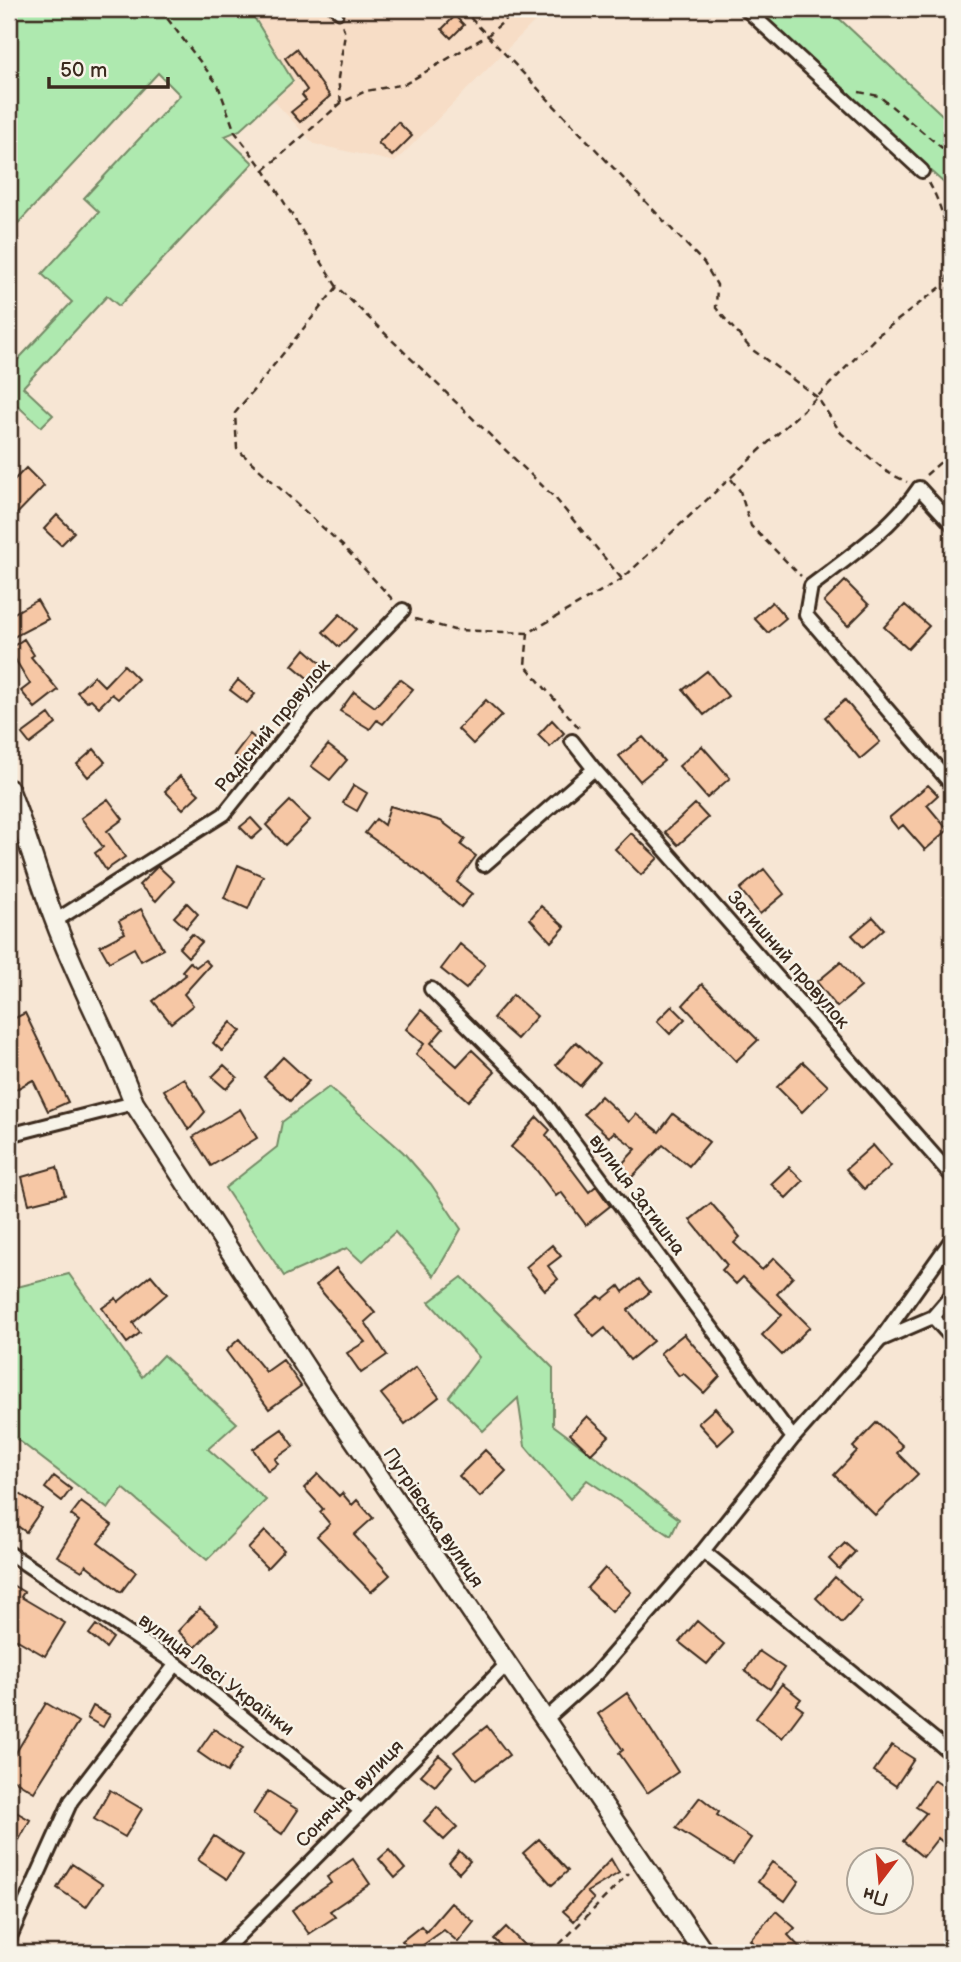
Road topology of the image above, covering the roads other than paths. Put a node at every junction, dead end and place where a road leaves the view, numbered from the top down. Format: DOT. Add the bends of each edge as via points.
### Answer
graph roads {
  1 [pos="332,9"];
  2 [pos="746,9"];
  3 [pos="340,15"];
  4 [pos="922,171"];
  5 [pos="952,524"];
  6 [pos="403,610"];
  7 [pos="572,741"];
  8 [pos="594,769"];
  9 [pos="952,785"];
  10 [pos="9,789"];
  11 [pos="484,864"];
  12 [pos="55,921"];
  13 [pos="432,989"];
  14 [pos="134,1103"];
  15 [pos="9,1135"];
  16 [pos="952,1176"];
  17 [pos="952,1238"];
  18 [pos="952,1295"];
  19 [pos="933,1317"];
  20 [pos="952,1338"];
  21 [pos="881,1339"];
  22 [pos="793,1438"];
  23 [pos="703,1551"];
  24 [pos="9,1553"];
  25 [pos="176,1664"];
  26 [pos="507,1664"];
  27 [pos="546,1719"];
  28 [pos="952,1754"];
  29 [pos="360,1810"];
  30 [pos="9,1939"];
  31 [pos="221,1953"];
  32 [pos="704,1953"];
  1 -- 3 [label="lane"];
  2 -- 4 [label="street"];
  5 -- 9 [label="street" via="919,488 862,547 811,586 806,615"];
  6 -- 12 [label="street, Радісний провулок" via="308,709 224,814"];
  7 -- 8 [label="street"];
  8 -- 11 [label="street"];
  8 -- 16 [label="street, Затишний провулок"];
  10 -- 12 [label="main road, Путрівська вулиця"];
  12 -- 14 [label="main road, Путрівська вулиця"];
  13 -- 22 [label="street, вулиця Затишна" via="545,1103"];
  14 -- 15 [label="street"];
  14 -- 26 [label="main road, Путрівська вулиця"];
  17 -- 21 [label="street"];
  18 -- 19 [label="street"];
  19 -- 20 [label="street"];
  19 -- 21 [label="street"];
  21 -- 22 [label="street"];
  22 -- 23 [label="street"];
  23 -- 27 [label="street" via="596,1674"];
  23 -- 28 [label="street"];
  24 -- 25 [label="street, вулиця Лесі Українки"];
  25 -- 29 [label="street, вулиця Лесі Українки"];
  25 -- 30 [label="street" via="71,1801"];
  26 -- 27 [label="main road, Путрівська вулиця"];
  26 -- 29 [label="street, Сонячна вулиця"];
  27 -- 32 [label="main road, Путрівська вулиця"];
  29 -- 31 [label="street, Сонячна вулиця"];
}
